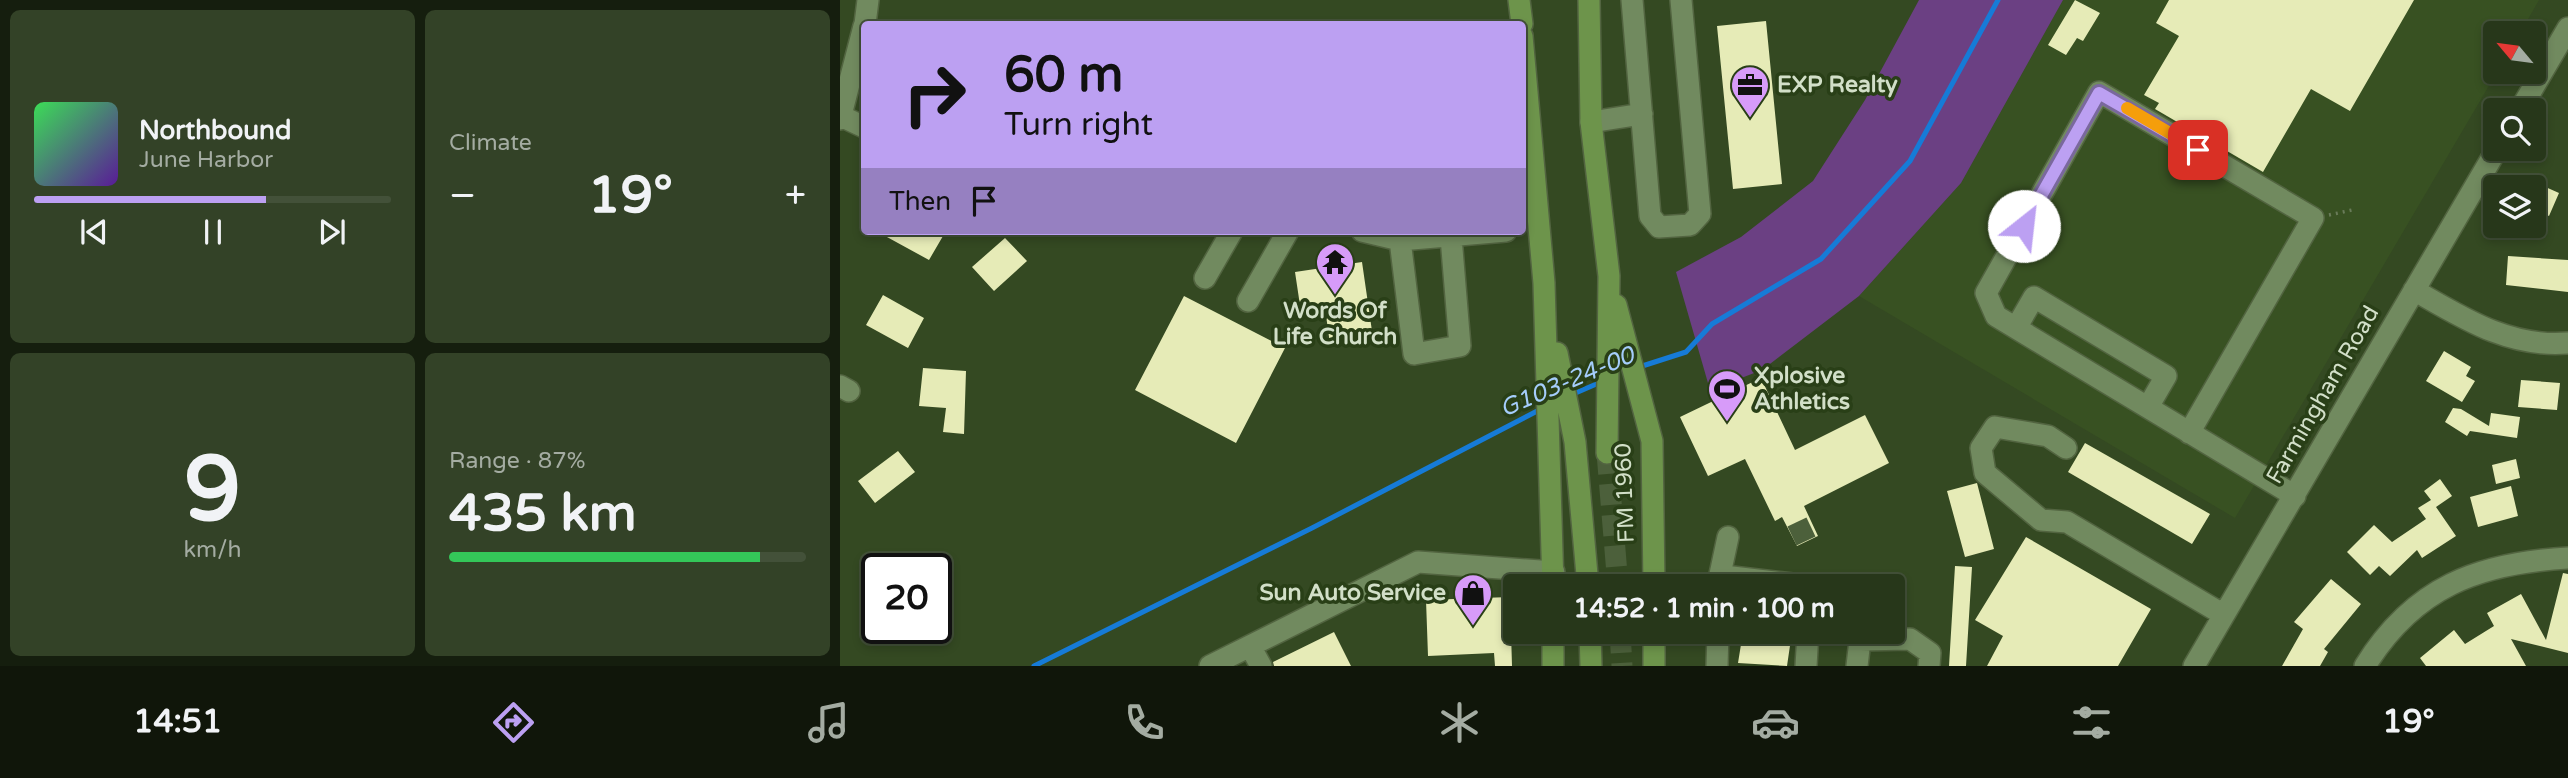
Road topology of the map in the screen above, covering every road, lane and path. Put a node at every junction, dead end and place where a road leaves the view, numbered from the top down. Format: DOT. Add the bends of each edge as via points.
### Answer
graph roads {
  1 [pos="868,0"];
  2 [pos="1519,0"];
  3 [pos="1589,0"];
  4 [pos="1632,0"];
  5 [pos="1682,0"];
  6 [pos="865,21"];
  7 [pos="1521,21"];
  8 [pos="2568,28"];
  9 [pos="861,40"];
  10 [pos="2527,98"];
  11 [pos="1642,114"];
  12 [pos="841,117"];
  13 [pos="1526,121"];
  14 [pos="1591,122"];
  15 [pos="861,126"];
  16 [pos="2490,161"];
  17 [pos="1531,227"];
  18 [pos="1229,235"];
  19 [pos="1286,235"];
  20 [pos="1379,235"];
  21 [pos="1469,235"];
  22 [pos="1451,237"];
  23 [pos="1400,240"];
  24 [pos="1609,276"];
  25 [pos="1205,278"];
  26 [pos="1544,283"];
  27 [pos="2414,290"];
  28 [pos="1248,301"];
  29 [pos="2016,328"];
  30 [pos="2568,343"];
  31 [pos="2148,407"];
  32 [pos="2189,433"];
  33 [pos="2066,448"];
  34 [pos="1608,453"];
  35 [pos="2295,496"];
  36 [pos="1728,537"];
  37 [pos="2568,558"];
  38 [pos="1513,574"];
  39 [pos="1553,574"];
  40 [pos="1587,574"];
  41 [pos="1654,574"];
  42 [pos="1721,574"];
  43 [pos="2224,615"];
  44 [pos="1905,639"];
  45 [pos="1553,644"];
  46 [pos="1590,644"];
  47 [pos="1654,644"];
  48 [pos="1718,644"];
  49 [pos="1807,644"];
  50 [pos="1859,644"];
  51 [pos="1250,646"];
  52 [pos="1210,666"];
  53 [pos="1261,666"];
  54 [pos="1553,666"];
  55 [pos="1591,666"];
  56 [pos="1654,666"];
  57 [pos="1717,666"];
  58 [pos="1806,666"];
  59 [pos="1857,666"];
  60 [pos="1929,666"];
  61 [pos="2194,666"];
  62 [pos="2365,666"];
  1 -- 6 [label="street"];
  2 -- 7 [label="main road"];
  3 -- 14 [label="main road, FM 1960 / FM 1960"];
  4 -- 11 [label="street"];
  5 -- 11 [label="street" via="1700,214 1690,225 1659,227 1650,216"];
  8 -- 10 [label="street"];
  9 -- 12 [label="street"];
  11 -- 14 [label="street"];
  12 -- 15 [label="street"];
  13 -- 17 [label="main road, FM 1960"];
  14 -- 24 [label="main road, FM 1960 / FM 1960"];
  16 -- 27 [label="street, Farmingham Road"];
  17 -- 26 [label="main road, FM 1960"];
  18 -- 25 [label="street"];
  19 -- 28 [label="street"];
  20 -- 23 [label="street"];
  21 -- 22 [label="street"];
  22 -- 23 [label="street"];
  22 -- 23 [label="street" via="1460,346 1414,354"];
  24 -- 34 [label="main road, FM 1960"];
  24 -- 41 [label="main road, FM 1960 / FM 1960" via="1652,441"];
  26 -- 39 [label="main road, FM 1960"];
  26 -- 40 [label="main road, FM 1960" via="1574,442"];
  27 -- 30 [label="street" via="2499,335"];
  27 -- 35 [label="street, Farmingham Road"];
  29 -- 31 [label="street"];
  29 -- 31 [label="street" via="2034,296 2166,376"];
  29 -- 32 [label="street" via="1996,316 1986,293 2099,93 2313,218"];
  31 -- 32 [label="street"];
  32 -- 35 [label="street"];
  33 -- 43 [label="street" via="2048,436 1995,427 1981,448 1985,473 2041,520 2067,522"];
  35 -- 43 [label="street, Farmingham Road"];
  36 -- 42 [label="street"];
  37 -- 62 [label="street" via="2491,567 2434,593 2382,638"];
  38 -- 51 [label="street" via="1418,562"];
  43 -- 61 [label="street, Farmingham Road"];
  44 -- 60 [label="street" via="1930,653"];
  45 -- 54 [label="main road"];
  46 -- 55 [label="main road"];
  47 -- 56 [label="main road"];
  48 -- 57 [label="street"];
  49 -- 58 [label="street"];
  50 -- 59 [label="street"];
  51 -- 52 [label="street"];
  51 -- 53 [label="street"];
}
